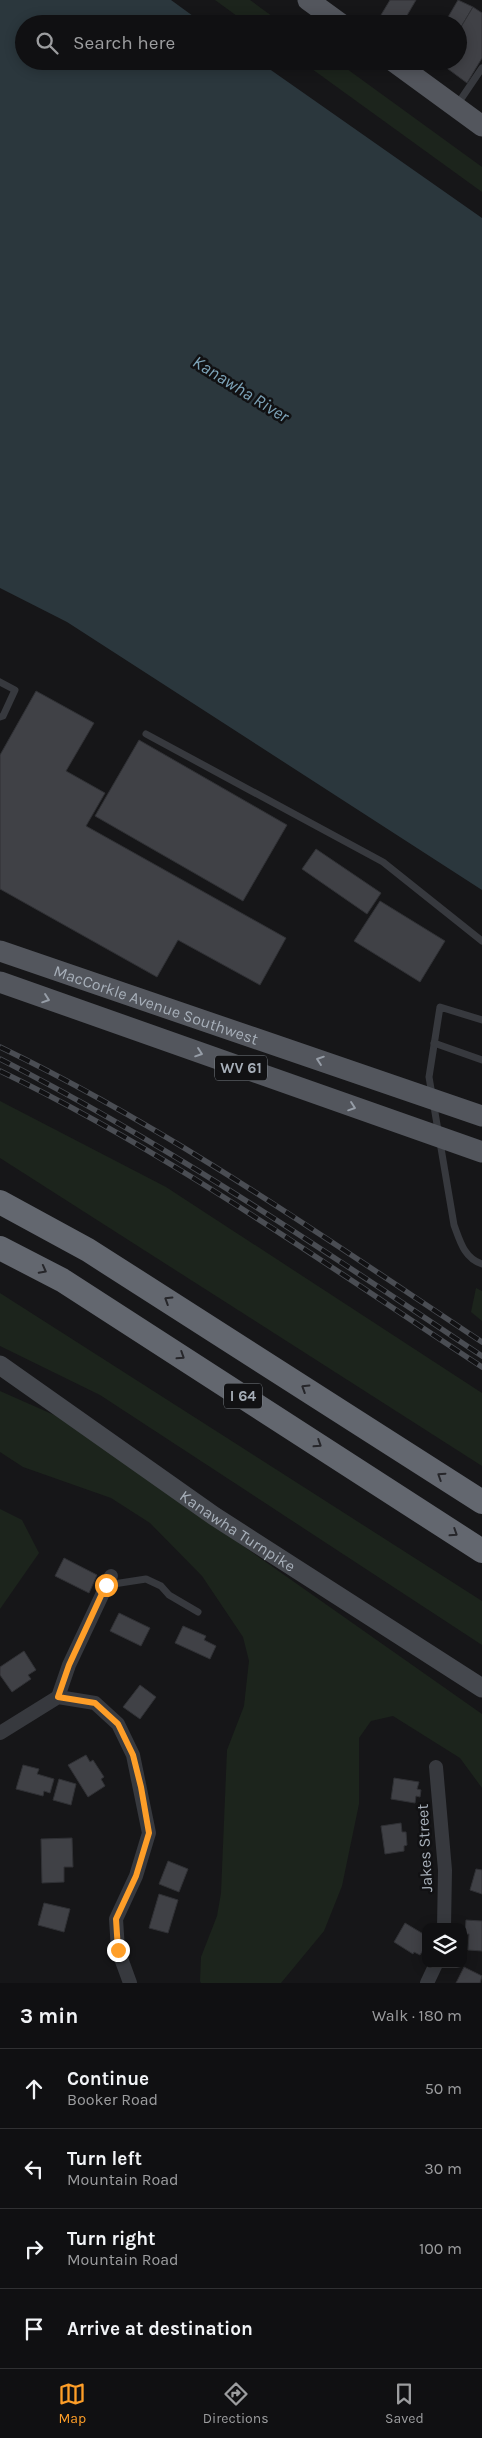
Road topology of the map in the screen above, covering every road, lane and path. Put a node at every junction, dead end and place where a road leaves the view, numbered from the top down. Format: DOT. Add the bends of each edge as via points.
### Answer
graph roads {
  1 [pos="308,0"];
  2 [pos="329,15"];
  3 [pos="482,68"];
  4 [pos="405,70"];
  5 [pos="456,107"];
  6 [pos="482,126"];
  7 [pos="0,682"];
  8 [pos="0,717"];
  9 [pos="146,734"];
  10 [pos="482,941"];
  11 [pos="0,951"];
  12 [pos="0,982"];
  13 [pos="482,1020"];
  14 [pos="434,1044"];
  15 [pos="482,1060"];
  16 [pos="432,1098"];
  17 [pos="482,1116"];
  18 [pos="441,1138"];
  19 [pos="482,1152"];
  20 [pos="0,1202"];
  21 [pos="0,1248"];
  22 [pos="482,1264"];
  23 [pos="0,1365"];
  24 [pos="482,1502"];
  25 [pos="482,1551"];
  26 [pos="108,1581"];
  27 [pos="198,1612"];
  28 [pos="482,1688"];
  29 [pos="58,1697"];
  30 [pos="0,1734"];
  31 [pos="436,1767"];
  32 [pos="444,1923"];
  33 [pos="434,1968"];
  34 [pos="130,1983"];
  35 [pos="427,1983"];
  1 -- 2 [label="main road"];
  3 -- 5 [label="lane"];
  4 -- 5 [label="main road"];
  5 -- 6 [label="main road"];
  7 -- 8 [label="lane" via="14,690"];
  9 -- 10 [label="lane" via="383,862"];
  16 -- 11 [label="main road, MacCorkle Avenue Southwest / WV 61, one-way"];
  12 -- 18 [label="main road, MacCorkle Avenue Southwest / WV 61, one-way"];
  13 -- 14 [label="lane" via="440,1007"];
  14 -- 15 [label="lane"];
  14 -- 16 [label="lane" via="429,1077"];
  16 -- 17 [label="main road, MacCorkle Avenue Southwest / WV 61"];
  16 -- 18 [label="lane"];
  18 -- 19 [label="main road, MacCorkle Avenue Southwest / WV 61"];
  18 -- 22 [label="lane" via="454,1225 462,1248 473,1261"];
  24 -- 20 [label="highway, I 64, one-way" via="88,1250"];
  21 -- 25 [label="highway, I 64, one-way" via="70,1286"];
  23 -- 28 [label="main road, Kanawha Turnpike" via="214,1516"];
  26 -- 27 [label="lane" via="146,1579"];
  26 -- 29 [label="street" via="69,1665"];
  29 -- 30 [label="street"];
  29 -- 34 [label="street" via="95,1703 118,1724 133,1755 149,1833 136,1876 116,1919 118,1950"];
  31 -- 32 [label="street, Jakes Street" via="445,1870"];
  33 -- 35 [label="street"];
}
